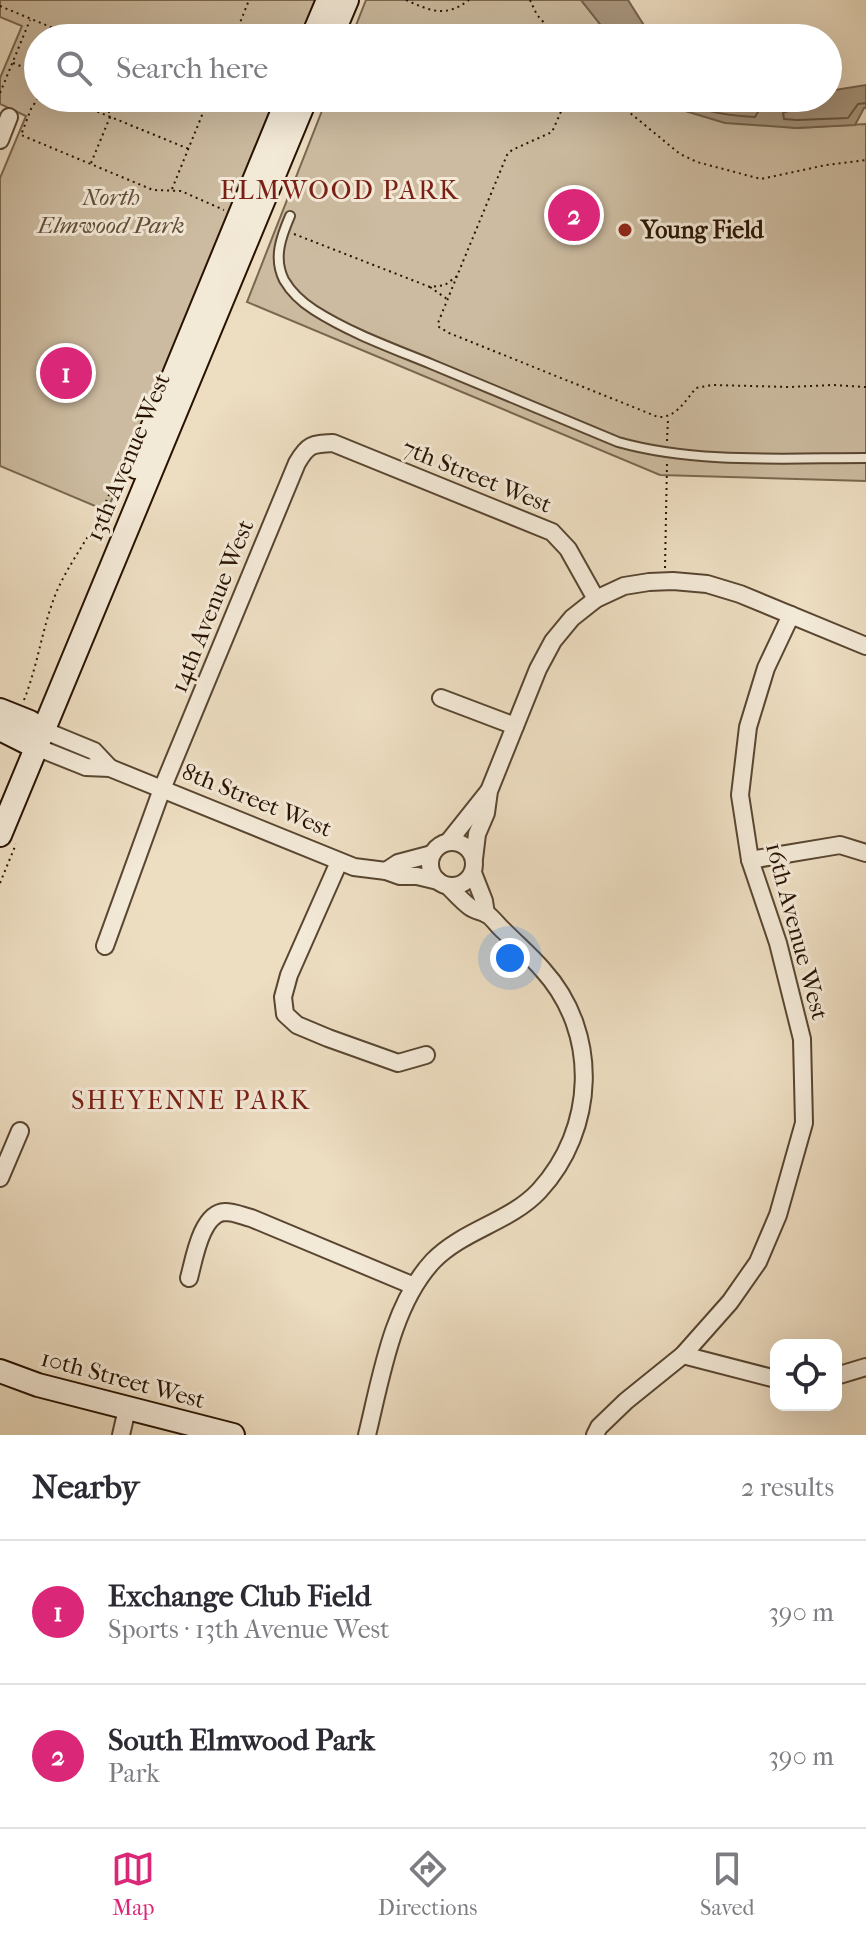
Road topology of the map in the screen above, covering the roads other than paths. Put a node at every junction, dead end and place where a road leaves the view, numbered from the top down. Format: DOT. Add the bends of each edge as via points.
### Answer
graph roads {
  1 [pos="328,0"];
  2 [pos="347,0"];
  3 [pos="318,24"];
  4 [pos="337,24"];
  5 [pos="282,112"];
  6 [pos="300,112"];
  7 [pos="9,117"];
  8 [pos="0,140"];
  9 [pos="290,216"];
  10 [pos="312,444"];
  11 [pos="866,458"];
  12 [pos="596,599"];
  13 [pos="791,615"];
  14 [pos="866,646"];
  15 [pos="441,698"];
  16 [pos="0,710"];
  17 [pos="515,726"];
  18 [pos="0,729"];
  19 [pos="33,735"];
  20 [pos="162,789"];
  21 [pos="489,791"];
  22 [pos="0,795"];
  23 [pos="0,835"];
  24 [pos="449,841"];
  25 [pos="866,853"];
  26 [pos="432,854"];
  27 [pos="750,860"];
  28 [pos="339,862"];
  29 [pos="474,866"];
  30 [pos="386,871"];
  31 [pos="443,883"];
  32 [pos="486,914"];
  33 [pos="105,946"];
  34 [pos="426,1055"];
  35 [pos="20,1131"];
  36 [pos="0,1178"];
  37 [pos="189,1278"];
  38 [pos="414,1286"];
  39 [pos="683,1355"];
  40 [pos="866,1367"];
  41 [pos="0,1371"];
  42 [pos="842,1374"];
  43 [pos="770,1377"];
  44 [pos="127,1409"];
  45 [pos="121,1435"];
  46 [pos="233,1435"];
  47 [pos="367,1435"];
  48 [pos="595,1435"];
  1 -- 3 [label="street"];
  2 -- 4 [label="street"];
  5 -- 19 [label="street, 13th Avenue West"];
  6 -- 19 [label="street, 13th Avenue West"];
  7 -- 8 [label="street"];
  9 -- 11 [label="lane" via="278,262 296,295 340,325 398,350 618,442 749,458"];
  10 -- 12 [label="street, 7th Street West" via="333,443 552,532 568,549"];
  10 -- 20 [label="street, 14th Avenue West" via="297,463"];
  12 -- 13 [label="street" via="624,586 707,584"];
  12 -- 17 [label="street" via="553,641"];
  13 -- 14 [label="street"];
  13 -- 27 [label="street, 16th Avenue West" via="766,668 748,727 740,795"];
  15 -- 17 [label="street"];
  16 -- 19 [label="street, 8th Street West"];
  17 -- 21 [label="street"];
  18 -- 19 [label="street, 8th Street West"];
  19 -- 20 [label="street, 8th Street West" via="86,767 110,768"];
  19 -- 22 [label="street, 13th Avenue West"];
  19 -- 23 [label="street, 13th Avenue West"];
  20 -- 28 [label="street, 8th Street West"];
  20 -- 33 [label="street, 14th Avenue West"];
  21 -- 24 [label="street"];
  21 -- 29 [label="street"];
  24 -- 26 [label="street"];
  24 -- 29 [label="street" via="468,847"];
  25 -- 27 [label="street" via="840,845"];
  26 -- 30 [label="street"];
  26 -- 31 [label="street" via="430,868"];
  27 -- 39 [label="street, 16th Avenue West" via="802,1039 804,1123 778,1215 758,1262"];
  28 -- 30 [label="street, 8th Street West"];
  28 -- 34 [label="street" via="289,975 285,1014 297,1025 398,1063"];
  29 -- 31 [label="street" via="463,884"];
  29 -- 32 [label="street"];
  30 -- 31 [label="street, 8th Street West"];
  31 -- 32 [label="street" via="472,909"];
  32 -- 38 [label="street" via="545,972 571,1014 585,1064 579,1119 570,1146 538,1192 457,1241"];
  35 -- 36 [label="street"];
  37 -- 38 [label="street" via="206,1224 224,1212 251,1218"];
  38 -- 47 [label="street" via="393,1335"];
  39 -- 43 [label="street"];
  39 -- 48 [label="street, 16th Avenue West" via="626,1401"];
  40 -- 42 [label="street"];
  41 -- 44 [label="street, 10th Street West"];
  44 -- 45 [label="street"];
  44 -- 46 [label="street, 10th Street West"];
}
